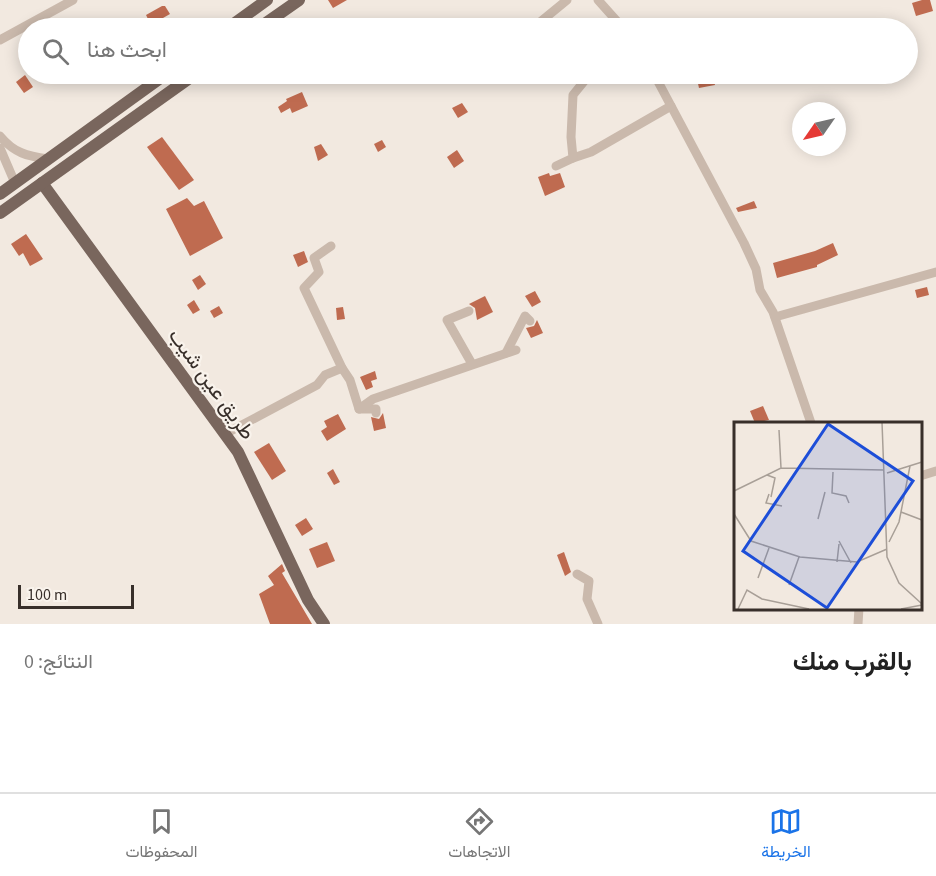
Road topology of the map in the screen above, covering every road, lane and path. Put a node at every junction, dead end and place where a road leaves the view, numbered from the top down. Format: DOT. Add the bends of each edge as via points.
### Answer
graph roads {
  1 [pos="73,0"];
  2 [pos="267,0"];
  3 [pos="299,0"];
  4 [pos="567,0"];
  5 [pos="598,0"];
  6 [pos="36,18"];
  7 [pos="242,18"];
  8 [pos="273,18"];
  9 [pos="545,18"];
  10 [pos="613,18"];
  11 [pos="18,27"];
  12 [pos="2,35"];
  13 [pos="152,84"];
  14 [pos="181,84"];
  15 [pos="582,84"];
  16 [pos="659,84"];
  17 [pos="671,106"];
  18 [pos="94,127"];
  19 [pos="0,136"];
  20 [pos="102,139"];
  21 [pos="0,148"];
  22 [pos="573,158"];
  23 [pos="48,159"];
  24 [pos="556,166"];
  25 [pos="15,183"];
  26 [pos="42,183"];
  27 [pos="0,194"];
  28 [pos="0,213"];
  29 [pos="331,246"];
  30 [pos="935,272"];
  31 [pos="469,310"];
  32 [pos="775,317"];
  33 [pos="530,321"];
  34 [pos="516,350"];
  35 [pos="506,353"];
  36 [pos="472,364"];
  37 [pos="342,368"];
  38 [pos="359,409"];
  39 [pos="376,413"];
  40 [pos="811,422"];
  41 [pos="225,434"];
  42 [pos="936,471"];
  43 [pos="921,476"];
  44 [pos="577,574"];
  45 [pos="859,609"];
  46 [pos="324,624"];
  47 [pos="598,624"];
  48 [pos="858,624"];
  1 -- 6 [label="street"];
  2 -- 7 [label="main road"];
  3 -- 8 [label="main road"];
  4 -- 9 [label="street"];
  5 -- 10 [label="street"];
  11 -- 12 [label="street"];
  13 -- 18 [label="main road"];
  14 -- 20 [label="main road"];
  15 -- 22 [label="street" via="573,95"];
  16 -- 17 [label="street"];
  17 -- 22 [label="street" via="591,152"];
  17 -- 32 [label="street" via="744,243 760,290"];
  18 -- 20 [label="main road"];
  18 -- 23 [label="main road"];
  19 -- 23 [label="street" via="26,156"];
  20 -- 26 [label="main road"];
  21 -- 25 [label="street"];
  22 -- 24 [label="street"];
  23 -- 25 [label="main road"];
  25 -- 27 [label="main road"];
  26 -- 28 [label="main road"];
  26 -- 41 [label="main road, طريق عين شيب"];
  29 -- 37 [label="street" via="314,258 319,272 304,288"];
  30 -- 32 [label="street"];
  31 -- 36 [label="street" via="447,320"];
  32 -- 40 [label="street"];
  33 -- 35 [label="street" via="525,316"];
  34 -- 35 [label="street"];
  35 -- 36 [label="street"];
  36 -- 38 [label="street" via="372,399"];
  37 -- 38 [label="street"];
  37 -- 41 [label="street"];
  38 -- 39 [label="street" via="376,409"];
  41 -- 46 [label="main road, طريق عين شيب" via="238,452 308,600"];
  42 -- 43 [label="street"];
  44 -- 47 [label="street" via="589,581 587,599"];
  45 -- 48 [label="street"];
}
